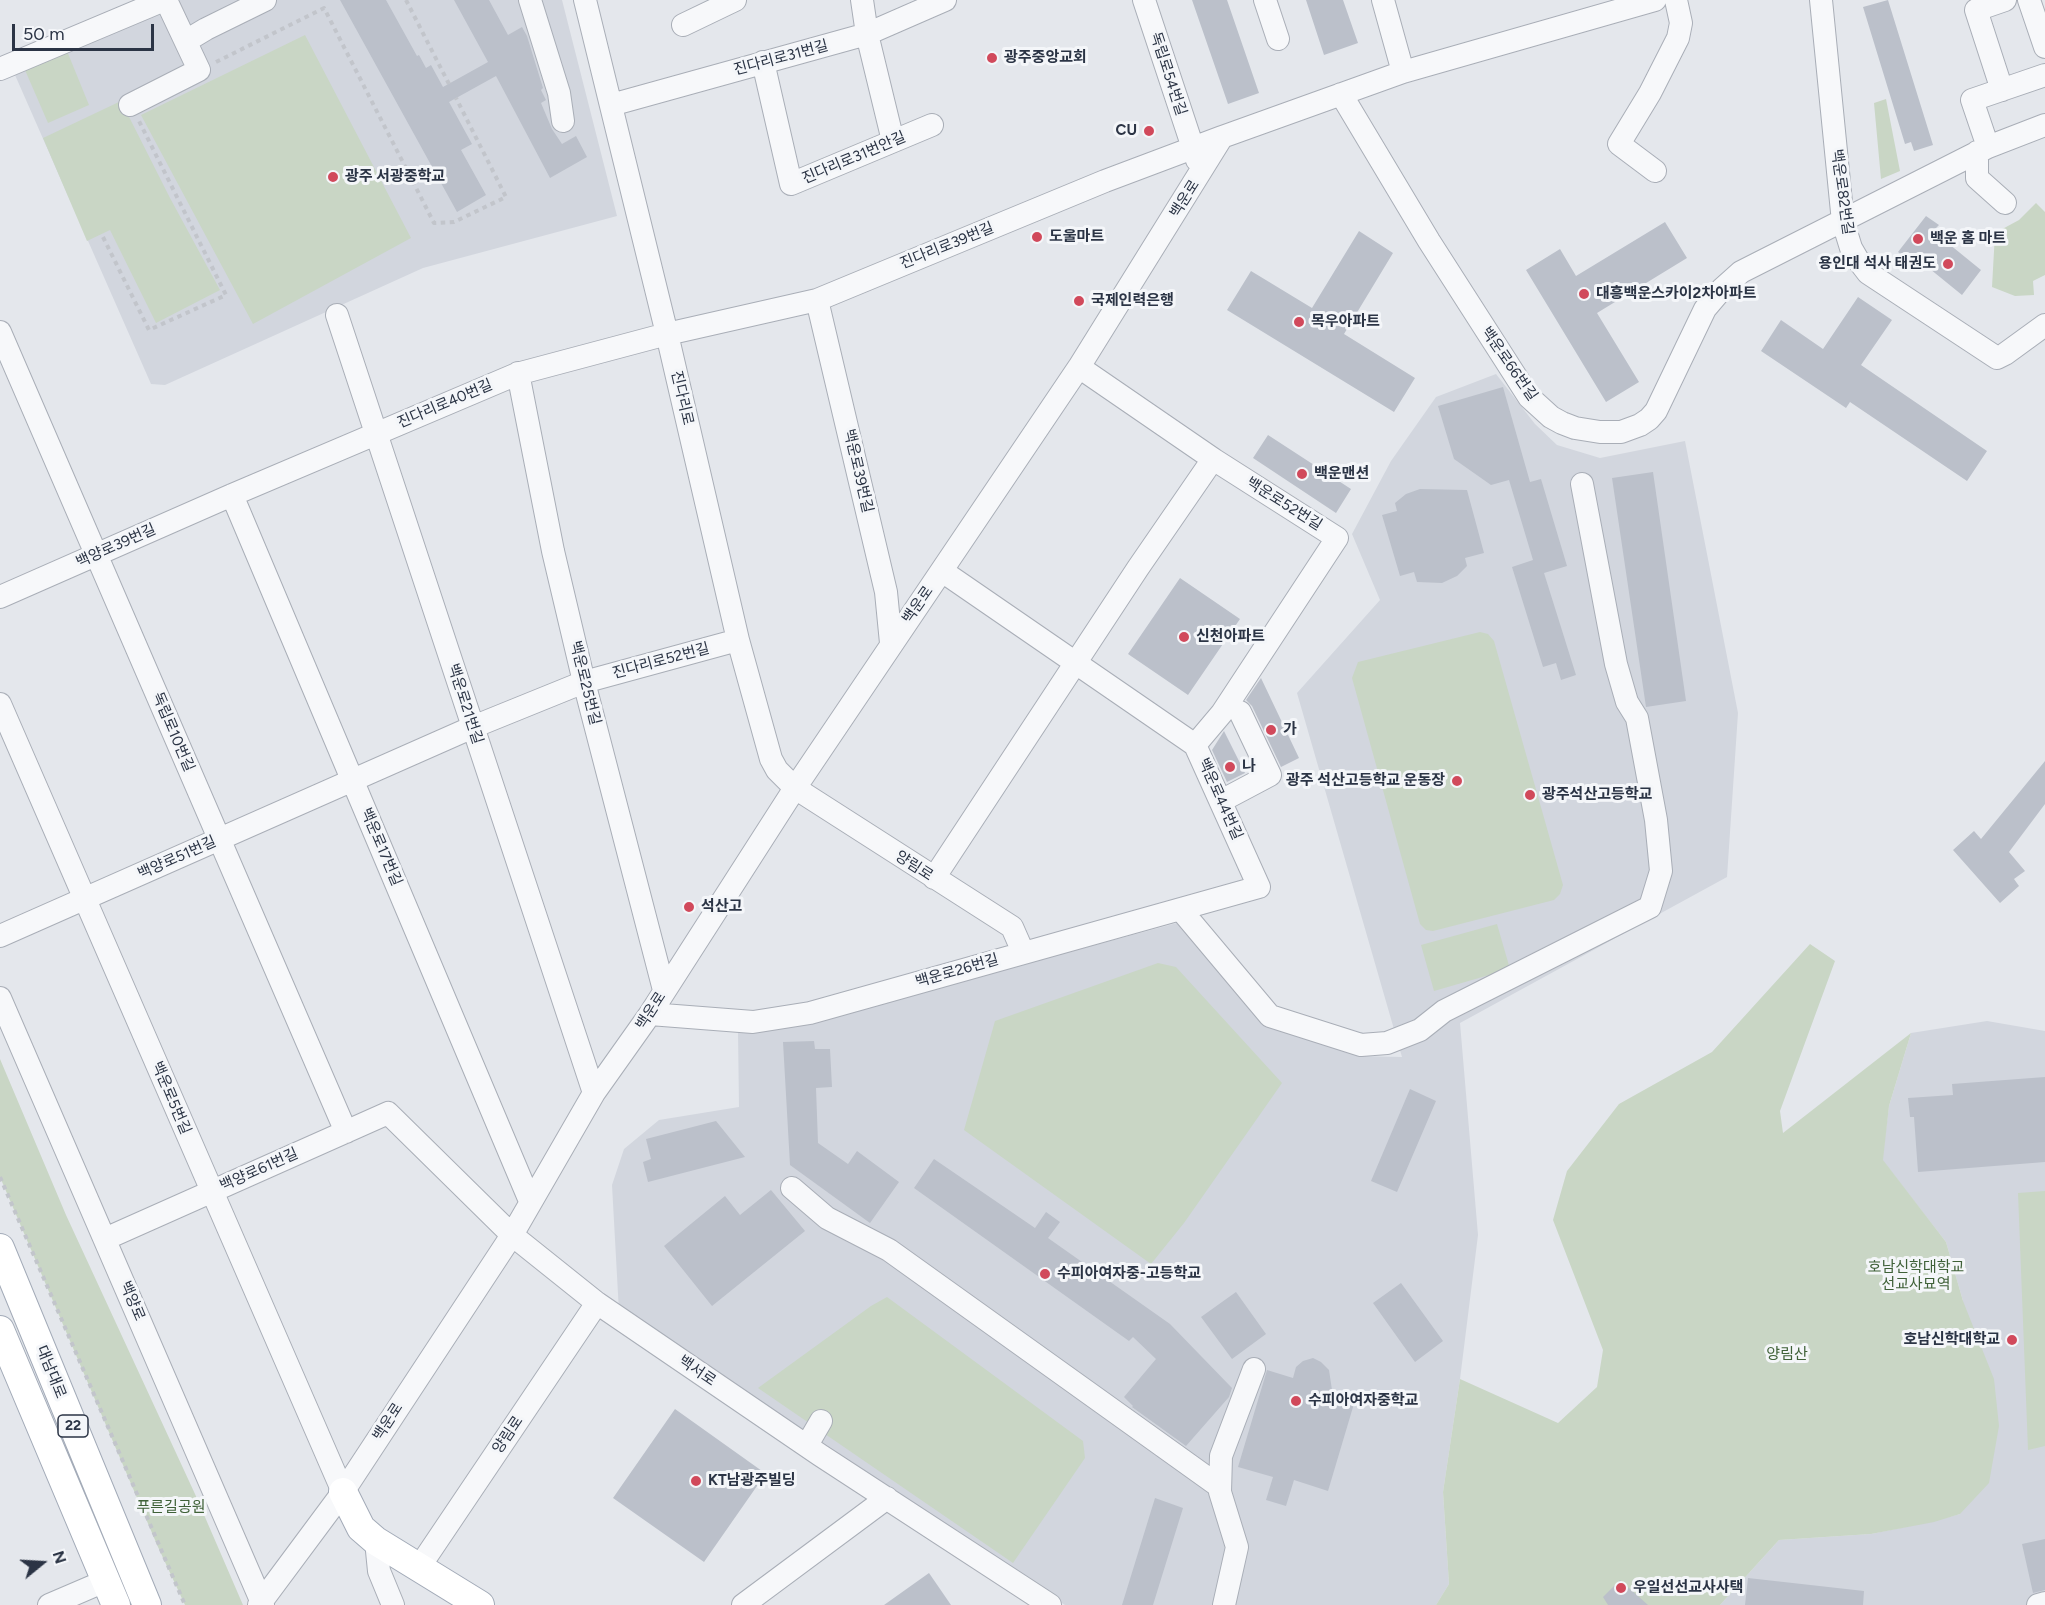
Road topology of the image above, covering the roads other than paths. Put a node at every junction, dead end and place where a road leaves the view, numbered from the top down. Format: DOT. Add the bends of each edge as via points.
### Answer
graph roads {
  1 [pos="165,0"];
  2 [pos="265,0"];
  3 [pos="530,0"];
  4 [pos="585,0"];
  5 [pos="735,0"];
  6 [pos="861,0"];
  7 [pos="945,0"];
  8 [pos="1143,0"];
  9 [pos="1265,0"];
  10 [pos="1383,0"];
  11 [pos="1655,0"];
  12 [pos="1676,0"];
  13 [pos="1821,0"];
  14 [pos="2005,0"];
  15 [pos="2029,0"];
  16 [pos="1609,6"];
  17 [pos="683,25"];
  18 [pos="867,34"];
  19 [pos="1278,39"];
  20 [pos="186,41"];
  21 [pos="2045,47"];
  22 [pos="763,62"];
  23 [pos="0,69"];
  24 [pos="1403,72"];
  25 [pos="2045,75"];
  26 [pos="2002,90"];
  27 [pos="1341,94"];
  28 [pos="130,105"];
  29 [pos="612,105"];
  30 [pos="563,121"];
  31 [pos="932,125"];
  32 [pos="2045,125"];
  33 [pos="1222,137"];
  34 [pos="893,141"];
  35 [pos="1193,147"];
  36 [pos="1983,150"];
  37 [pos="1655,171"];
  38 [pos="1201,173"];
  39 [pos="2005,202"];
  40 [pos="1843,222"];
  41 [pos="817,300"];
  42 [pos="337,315"];
  43 [pos="2045,325"];
  44 [pos="0,332"];
  45 [pos="667,334"];
  46 [pos="1079,367"];
  47 [pos="518,373"];
  48 [pos="375,433"];
  49 [pos="1213,459"];
  50 [pos="1582,484"];
  51 [pos="232,495"];
  52 [pos="96,554"];
  53 [pos="942,571"];
  54 [pos="0,597"];
  55 [pos="738,640"];
  56 [pos="891,643"];
  57 [pos="1075,664"];
  58 [pos="584,682"];
  59 [pos="0,704"];
  60 [pos="1240,712"];
  61 [pos="473,727"];
  62 [pos="1196,745"];
  63 [pos="353,780"];
  64 [pos="795,788"];
  65 [pos="1221,801"];
  66 [pos="220,839"];
  67 [pos="934,878"];
  68 [pos="1259,887"];
  69 [pos="85,898"];
  70 [pos="1180,910"];
  71 [pos="0,936"];
  72 [pos="1023,952"];
  73 [pos="664,990"];
  74 [pos="0,998"];
  75 [pos="650,1014"];
  76 [pos="594,1093"];
  77 [pos="346,1132"];
  78 [pos="792,1188"];
  79 [pos="211,1192"];
  80 [pos="530,1201"];
  81 [pos="512,1235"];
  82 [pos="105,1239"];
  83 [pos="0,1248"];
  84 [pos="5,1276"];
  85 [pos="597,1303"];
  86 [pos="0,1330"];
  87 [pos="1254,1369"];
  88 [pos="821,1420"];
  89 [pos="807,1445"];
  90 [pos="1220,1487"];
  91 [pos="343,1492"];
  92 [pos="887,1498"];
  93 [pos="376,1541"];
  94 [pos="420,1566"];
  95 [pos="111,1593"];
  96 [pos="149,1602"];
  97 [pos="2045,1603"];
  98 [pos="257,1604"];
  99 [pos="49,1605"];
  100 [pos="393,1605"];
  101 [pos="480,1605"];
  102 [pos="743,1605"];
  103 [pos="1050,1605"];
  104 [pos="1224,1605"];
  105 [pos="2038,1605"];
  1 -- 20 [label="street"];
  1 -- 23 [label="street"];
  2 -- 20 [label="street"];
  3 -- 30 [label="street" via="559,93"];
  4 -- 29 [label="street, 진다리로"];
  5 -- 17 [label="street"];
  6 -- 18 [label="street"];
  7 -- 18 [label="street, 진다리로31번길"];
  8 -- 35 [label="street, 독립로54번길"];
  9 -- 19 [label="street"];
  10 -- 24 [label="street"];
  11 -- 16 [label="street"];
  12 -- 37 [label="street" via="1681,22 1678,38 1619,144"];
  13 -- 40 [label="street, 백운로82번길"];
  14 -- 26 [label="street" via="1976,10"];
  15 -- 21 [label="street"];
  16 -- 24 [label="street"];
  18 -- 22 [label="street, 진다리로31번길"];
  18 -- 34 [label="street"];
  20 -- 28 [label="street" via="199,70"];
  22 -- 29 [label="street, 진다리로31번길"];
  22 -- 34 [label="street, 진다리로31번안길" via="791,184"];
  24 -- 27 [label="street"];
  25 -- 26 [label="street"];
  26 -- 36 [label="street" via="1972,100"];
  27 -- 33 [label="street"];
  27 -- 40 [label="street, 백운로66번길" via="1529,397 1551,417 1575,428 1621,432 1649,419 1694,330 1722,289 1764,259"];
  29 -- 45 [label="street, 진다리로"];
  31 -- 34 [label="street, 진다리로31번안길"];
  32 -- 36 [label="street, 백운로66번길"];
  33 -- 35 [label="street, 진다리로39번길"];
  33 -- 38 [label="street, 백운로"];
  35 -- 38 [label="street, 독립로54번길"];
  35 -- 41 [label="street, 진다리로39번길"];
  36 -- 39 [label="street" via="1977,178"];
  36 -- 40 [label="street, 백운로66번길"];
  38 -- 46 [label="street, 백운로"];
  40 -- 43 [label="street, 백운로82번길" via="1851,248 1868,273 1997,358"];
  41 -- 45 [label="street, 진다리로39번길"];
  41 -- 56 [label="street, 백운로39번길" via="886,592"];
  42 -- 48 [label="street, 백운로21번길"];
  44 -- 52 [label="street, 독립로10번길"];
  45 -- 47 [label="street, 진다리로40번길"];
  45 -- 55 [label="street, 진다리로"];
  46 -- 49 [label="street, 백운로52번길"];
  46 -- 53 [label="street, 백운로"];
  47 -- 48 [label="street, 진다리로40번길"];
  47 -- 58 [label="street, 백운로25번길"];
  48 -- 51 [label="street, 진다리로40번길"];
  48 -- 61 [label="street, 백운로21번길"];
  49 -- 57 [label="street"];
  49 -- 62 [label="street, 백운로52번길" via="1336,538 1222,713"];
  50 -- 70 [label="street" via="1616,664 1627,702 1637,718 1656,820 1661,871 1650,907 1444,1011 1420,1030 1387,1044 1361,1045 1270,1016"];
  51 -- 52 [label="street, 백양로39번길"];
  51 -- 63 [label="street, 백운로17번길"];
  52 -- 54 [label="street, 백양로39번길"];
  52 -- 66 [label="street, 독립로10번길"];
  53 -- 56 [label="street, 백운로"];
  53 -- 57 [label="street, 백운로44번길"];
  55 -- 58 [label="street, 진다리로52번길"];
  55 -- 64 [label="street, 진다리로" via="771,759"];
  56 -- 64 [label="street, 백운로"];
  57 -- 62 [label="street, 백운로44번길"];
  57 -- 67 [label="street"];
  58 -- 61 [label="street, 진다리로52번길"];
  58 -- 73 [label="street, 백운로25번길"];
  59 -- 69 [label="street, 백운로5번길"];
  60 -- 65 [label="street" via="1270,775"];
  61 -- 63 [label="street, 진다리로52번길"];
  61 -- 76 [label="street, 백운로21번길"];
  62 -- 65 [label="street, 백운로44번길"];
  63 -- 66 [label="street, 백양로51번길"];
  63 -- 80 [label="street, 백운로17번길"];
  64 -- 67 [label="street, 양림로"];
  64 -- 73 [label="street, 백운로"];
  65 -- 68 [label="street, 백운로44번길"];
  66 -- 69 [label="street, 백양로51번길"];
  66 -- 77 [label="street, 독립로10번길"];
  67 -- 72 [label="street, 양림로" via="1012,927"];
  68 -- 70 [label="street, 백운로26번길"];
  69 -- 71 [label="street, 백양로51번길"];
  69 -- 79 [label="street, 백운로5번길"];
  70 -- 72 [label="street, 백운로26번길"];
  72 -- 75 [label="street, 백운로26번길" via="810,1013 753,1022"];
  73 -- 75 [label="street, 백운로"];
  74 -- 82 [label="street, 백양로"];
  75 -- 76 [label="street, 백운로"];
  76 -- 80 [label="street, 백운로"];
  77 -- 79 [label="street, 백양로61번길"];
  77 -- 81 [label="street, 백양로61번길" via="388,1113"];
  78 -- 90 [label="street" via="827,1218 889,1250"];
  79 -- 82 [label="street, 백양로61번길"];
  79 -- 91 [label="street, 백운로5번길"];
  80 -- 81 [label="street, 백운로"];
  81 -- 85 [label="street, 백서로"];
  81 -- 91 [label="street, 백운로"];
  82 -- 98 [label="street, 백양로"];
  83 -- 84 [label="main road, 대남대로 / 22"];
  84 -- 96 [label="main road, 대남대로 / 22"];
  85 -- 89 [label="street, 백서로"];
  85 -- 94 [label="street, 양림로"];
  86 -- 95 [label="main road, 대남대로 / 22"];
  87 -- 90 [label="street" via="1221,1456"];
  88 -- 89 [label="street"];
  89 -- 92 [label="street, 백서로"];
  90 -- 104 [label="street" via="1237,1547"];
  91 -- 93 [label="main road" via="361,1528"];
  91 -- 98 [label="street, 백운로"];
  92 -- 102 [label="street"];
  92 -- 103 [label="street, 백서로"];
  93 -- 94 [label="main road"];
  93 -- 100 [label="street" via="379,1571"];
  94 -- 101 [label="main road"];
  95 -- 99 [label="street"];
  97 -- 105 [label="street"];
}
